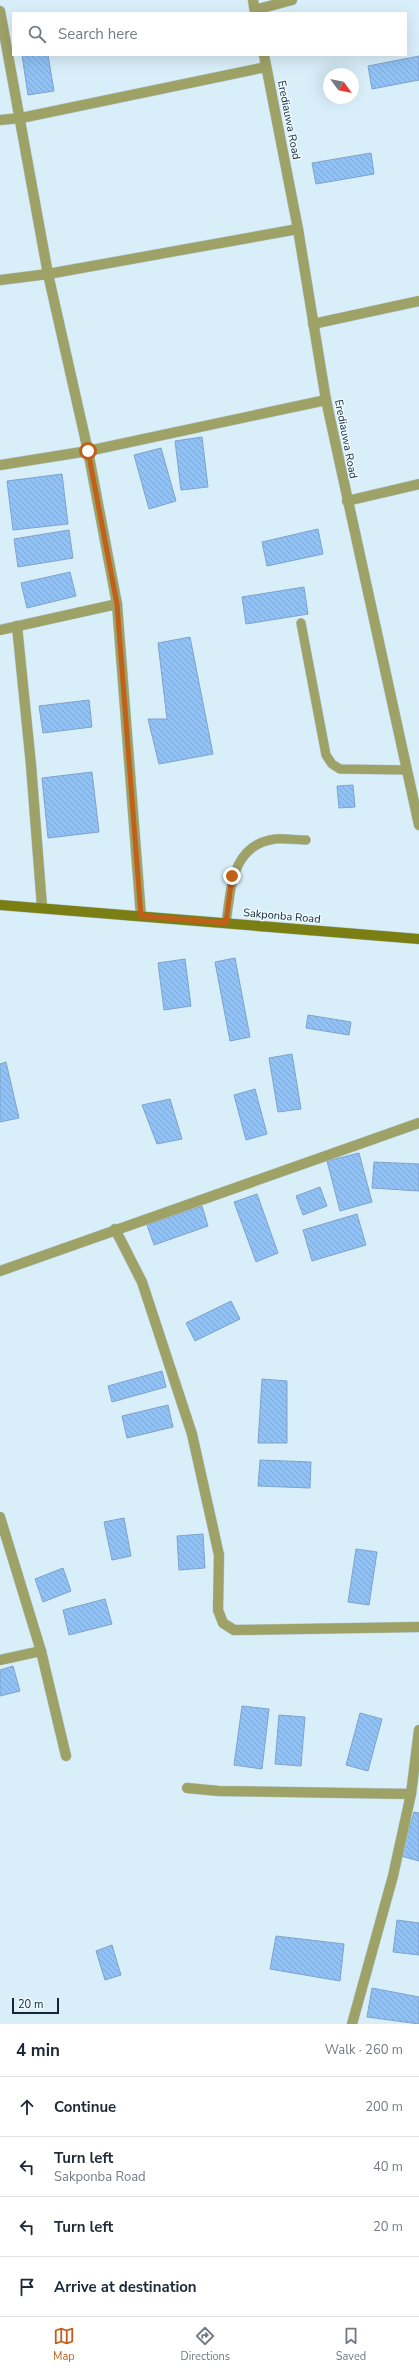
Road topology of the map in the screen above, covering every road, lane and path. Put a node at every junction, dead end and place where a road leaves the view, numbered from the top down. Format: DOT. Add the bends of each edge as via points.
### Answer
graph roads {
  1 [pos="292,0"];
  2 [pos="254,8"];
  3 [pos="0,11"];
  4 [pos="264,56"];
  5 [pos="266,67"];
  6 [pos="21,118"];
  7 [pos="0,120"];
  8 [pos="298,230"];
  9 [pos="48,274"];
  10 [pos="0,280"];
  11 [pos="419,301"];
  12 [pos="313,324"];
  13 [pos="326,400"];
  14 [pos="88,451"];
  15 [pos="0,465"];
  16 [pos="419,484"];
  17 [pos="347,501"];
  18 [pos="117,604"];
  19 [pos="302,623"];
  20 [pos="18,626"];
  21 [pos="0,630"];
  22 [pos="407,770"];
  23 [pos="419,825"];
  24 [pos="306,840"];
  25 [pos="0,905"];
  26 [pos="42,907"];
  27 [pos="141,916"];
  28 [pos="226,923"];
  29 [pos="419,939"];
  30 [pos="419,1123"];
  31 [pos="115,1229"];
  32 [pos="0,1271"];
  33 [pos="0,1517"];
  34 [pos="419,1627"];
  35 [pos="41,1652"];
  36 [pos="0,1660"];
  37 [pos="419,1730"];
  38 [pos="66,1756"];
  39 [pos="187,1788"];
  40 [pos="411,1794"];
  41 [pos="352,2024"];
  1 -- 2 [label="street"];
  3 -- 6 [label="street"];
  4 -- 5 [label="street, Erediauwa Road"];
  5 -- 6 [label="street"];
  5 -- 8 [label="street, Erediauwa Road"];
  6 -- 7 [label="street"];
  6 -- 9 [label="street"];
  8 -- 9 [label="street"];
  8 -- 12 [label="street, Erediauwa Road"];
  9 -- 10 [label="street"];
  9 -- 14 [label="street"];
  11 -- 12 [label="street"];
  12 -- 13 [label="street, Erediauwa Road"];
  13 -- 14 [label="street"];
  13 -- 17 [label="street, Erediauwa Road"];
  14 -- 15 [label="street"];
  14 -- 18 [label="street"];
  16 -- 17 [label="street"];
  17 -- 22 [label="street, Erediauwa Road"];
  18 -- 20 [label="street"];
  18 -- 27 [label="street"];
  19 -- 22 [label="lane" via="326,755 332,764 340,769"];
  20 -- 21 [label="street"];
  20 -- 26 [label="street"];
  22 -- 23 [label="street, Erediauwa Road"];
  24 -- 28 [label="lane" via="276,839 256,844 232,876"];
  25 -- 26 [label="main road, Sakponba Road"];
  26 -- 27 [label="main road, Sakponba Road"];
  27 -- 28 [label="main road, Sakponba Road"];
  28 -- 29 [label="main road, Sakponba Road"];
  30 -- 31 [label="street"];
  31 -- 32 [label="street"];
  31 -- 34 [label="street" via="142,1282 192,1434 219,1555 218,1610 223,1624 234,1630"];
  33 -- 35 [label="street"];
  35 -- 36 [label="street"];
  35 -- 38 [label="street"];
  37 -- 40 [label="street"];
  39 -- 40 [label="street" via="219,1791"];
  40 -- 41 [label="street" via="393,1876"];
}
